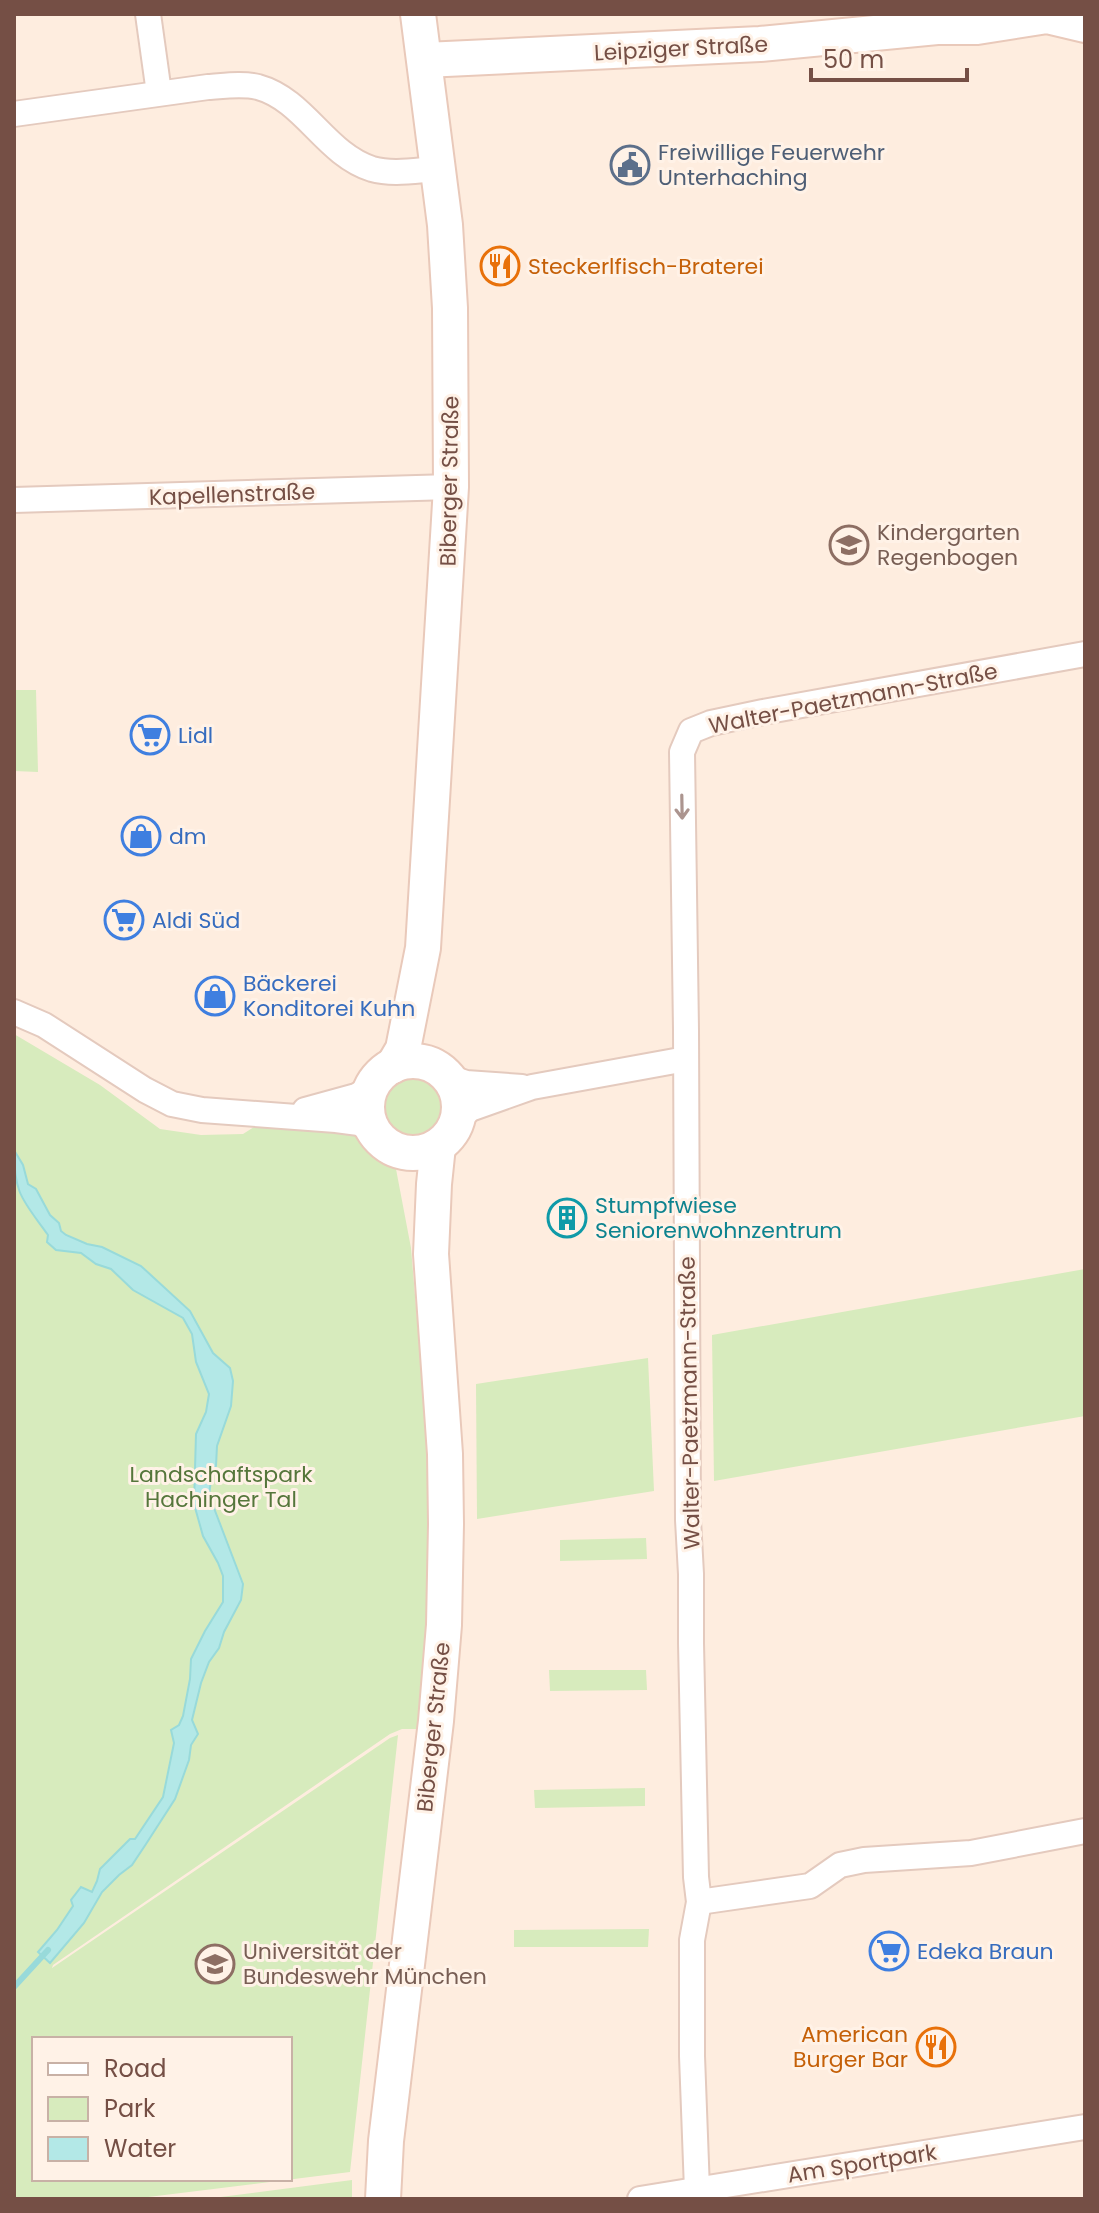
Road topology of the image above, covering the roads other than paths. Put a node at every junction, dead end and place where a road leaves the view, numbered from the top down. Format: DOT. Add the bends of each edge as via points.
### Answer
graph roads {
  1 [pos="148,14"];
  2 [pos="418,14"];
  3 [pos="1074,14"];
  4 [pos="952,20"];
  5 [pos="1085,25"];
  6 [pos="425,60"];
  7 [pos="159,93"];
  8 [pos="14,114"];
  9 [pos="439,169"];
  10 [pos="451,487"];
  11 [pos="14,500"];
  12 [pos="1085,654"];
  13 [pos="423,948"];
  14 [pos="14,1012"];
  15 [pos="686,1059"];
  16 [pos="443,1072"];
  17 [pos="382,1077"];
  18 [pos="532,1087"];
  19 [pos="285,1115"];
  20 [pos="448,1133"];
  21 [pos="386,1141"];
  22 [pos="431,1254"];
  23 [pos="1085,1831"];
  24 [pos="699,1902"];
  25 [pos="1085,2127"];
  26 [pos="697,2190"];
  27 [pos="383,2199"];
  28 [pos="640,2199"];
  1 -- 7 [label="street"];
  2 -- 6 [label="main road, Biberger Straße"];
  3 -- 5 [label="main road"];
  4 -- 5 [label="main road, Leipziger Straße" via="977,27 1047,16"];
  4 -- 6 [label="main road, Leipziger Straße" via="760,44"];
  6 -- 9 [label="main road, Biberger Straße"];
  7 -- 8 [label="street"];
  7 -- 9 [label="street" via="256,87 299,111 337,150 362,165 398,172"];
  9 -- 10 [label="main road, Biberger Straße" via="450,308"];
  10 -- 11 [label="street, Kapellenstraße"];
  10 -- 13 [label="main road, Biberger Straße"];
  12 -- 15 [label="street, Walter-Paetzmann-Straße, one-way" via="763,712 691,731 681,764"];
  13 -- 16 [label="main road, Biberger Straße" via="431,1050"];
  13 -- 17 [label="main road, Biberger Straße" via="403,1049"];
  14 -- 19 [label="street" via="172,1104"];
  15 -- 18 [label="street"];
  15 -- 24 [label="street, Walter-Paetzmann-Straße" via="688,1520"];
  16 -- 17 [label="main road" via="423,1062 408,1062"];
  16 -- 18 [label="street" via="466,1083"];
  16 -- 20 [label="main road" via="459,1105"];
  17 -- 19 [label="street" via="356,1096"];
  17 -- 21 [label="main road" via="367,1103 368,1117"];
  18 -- 20 [label="street" via="470,1109"];
  19 -- 21 [label="street" via="359,1123"];
  20 -- 21 [label="main road" via="426,1152 412,1153"];
  20 -- 22 [label="main road, Biberger Straße" via="434,1184"];
  21 -- 22 [label="main road, Biberger Straße" via="413,1186"];
  22 -- 27 [label="main road, Biberger Straße" via="445,1454 444,1625"];
  23 -- 24 [label="street" via="971,1853 864,1860 840,1865 810,1886"];
  24 -- 26 [label="street, Walter-Paetzmann-Straße" via="692,1940"];
  25 -- 26 [label="street, Am Sportpark"];
  26 -- 28 [label="street, Am Sportpark"];
}
